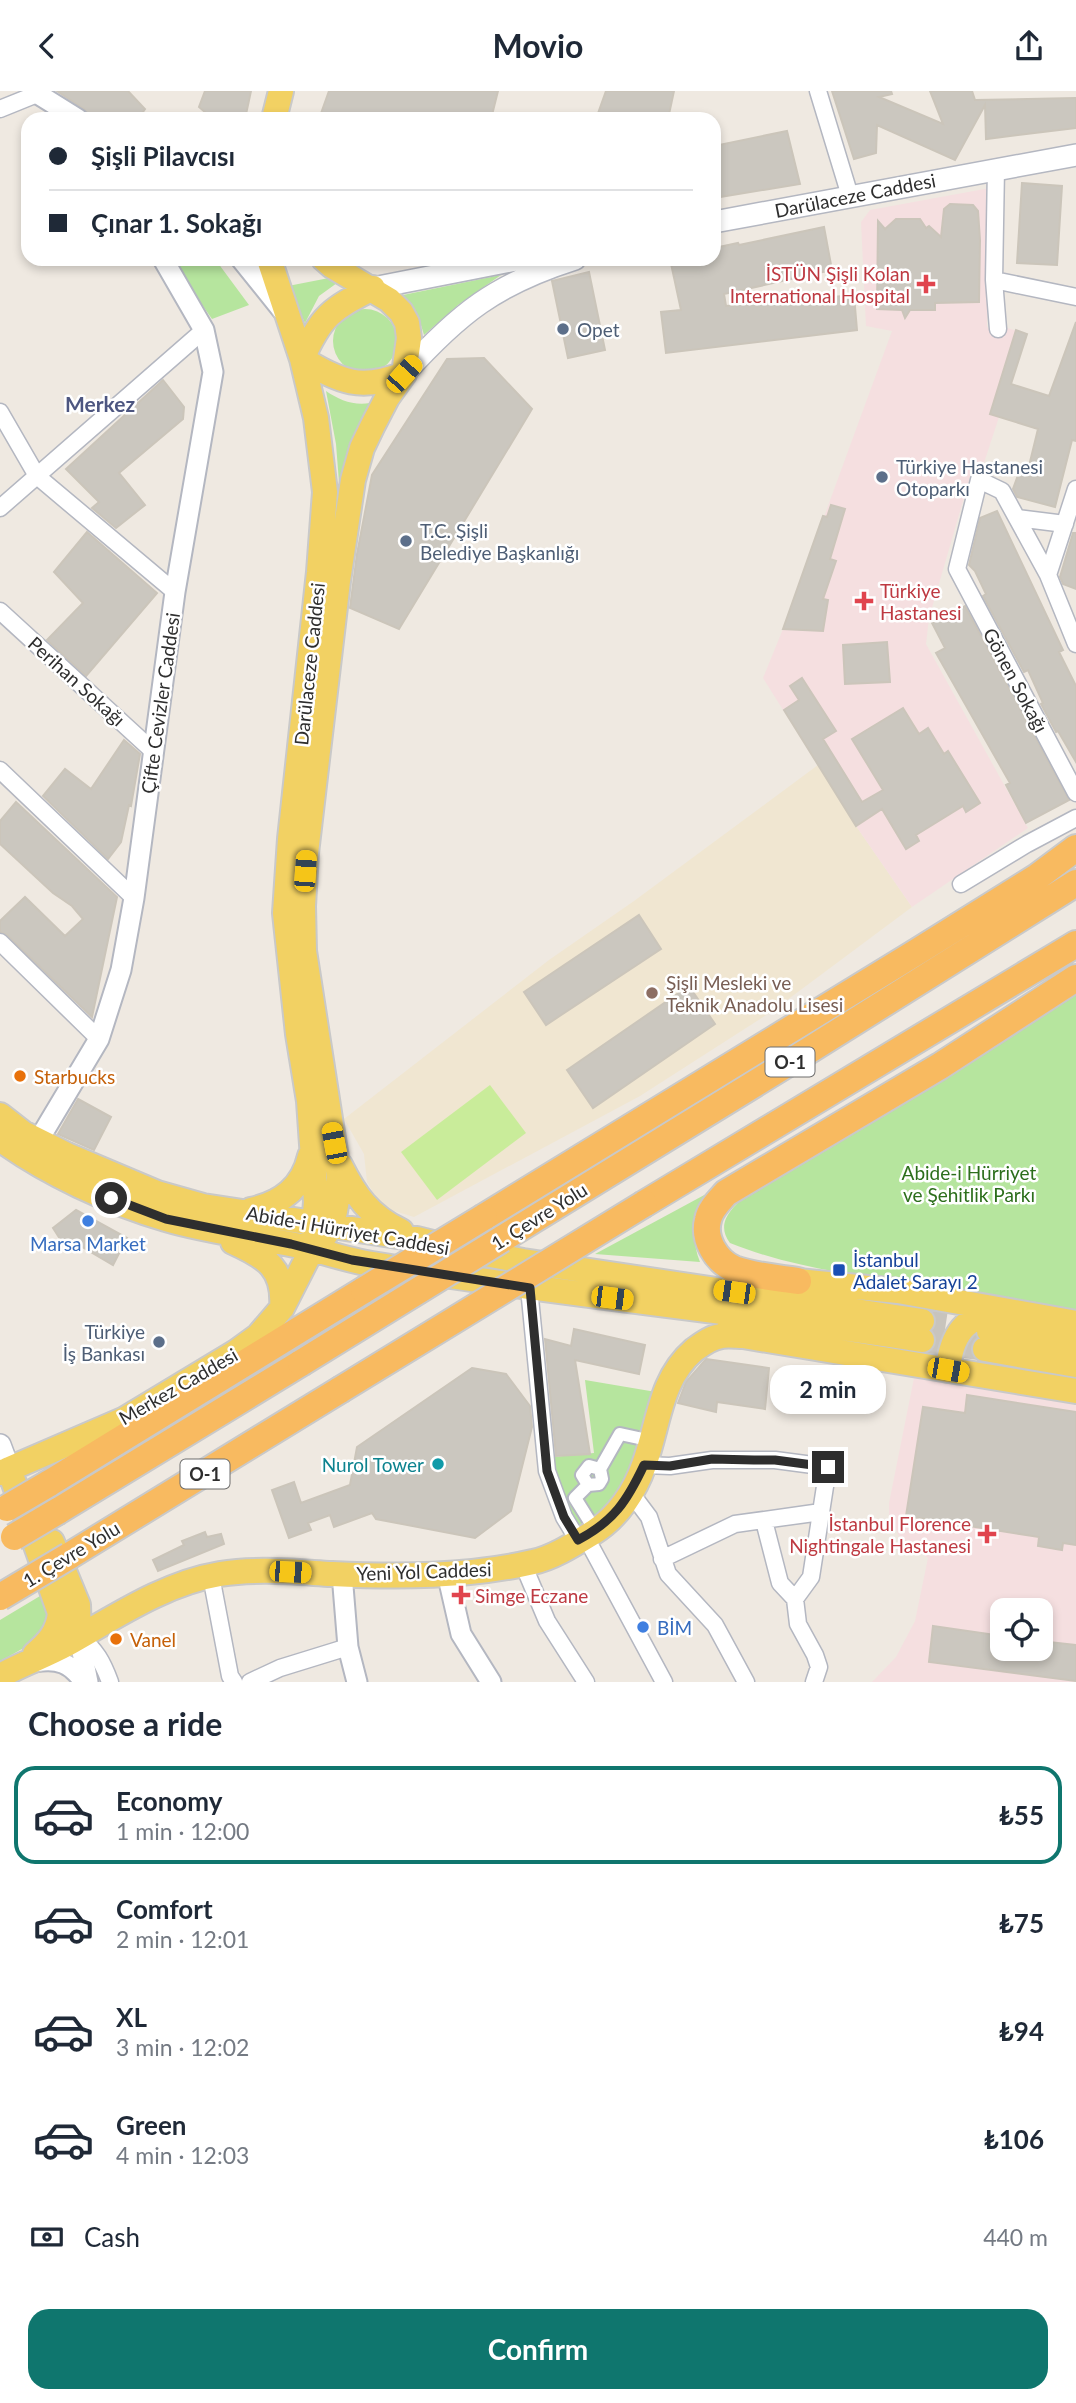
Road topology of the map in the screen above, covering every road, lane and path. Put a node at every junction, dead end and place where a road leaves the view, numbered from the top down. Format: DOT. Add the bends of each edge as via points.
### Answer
graph roads {
  1 [pos="283,91"];
  2 [pos="818,91"];
  3 [pos="35,93"];
  4 [pos="0,109"];
  5 [pos="50,112"];
  6 [pos="66,112"];
  7 [pos="276,112"];
  8 [pos="288,112"];
  9 [pos="1076,155"];
  10 [pos="996,168"];
  11 [pos="850,196"];
  12 [pos="721,221"];
  13 [pos="167,266"];
  14 [pos="247,266"];
  15 [pos="272,266"];
  16 [pos="332,266"];
  17 [pos="485,266"];
  18 [pos="555,266"];
  19 [pos="994,280"];
  20 [pos="373,288"];
  21 [pos="1076,297"];
  22 [pos="287,316"];
  23 [pos="998,329"];
  24 [pos="204,331"];
  25 [pos="302,359"];
  26 [pos="404,374"];
  27 [pos="0,412"];
  28 [pos="37,476"];
  29 [pos="1076,489"];
  30 [pos="0,508"];
  31 [pos="1017,518"];
  32 [pos="1065,524"];
  33 [pos="1048,575"];
  34 [pos="175,592"];
  35 [pos="0,611"];
  36 [pos="1076,644"];
  37 [pos="153,751"];
  38 [pos="0,769"];
  39 [pos="1076,793"];
  40 [pos="1076,818"];
  41 [pos="1076,848"];
  42 [pos="1076,858"];
  43 [pos="1037,877"];
  44 [pos="1076,883"];
  45 [pos="961,884"];
  46 [pos="134,898"];
  47 [pos="0,941"];
  48 [pos="1076,944"];
  49 [pos="1076,968"];
  50 [pos="1076,978"];
  51 [pos="99,1039"];
  52 [pos="0,1115"];
  53 [pos="0,1139"];
  54 [pos="33,1149"];
  55 [pos="311,1150"];
  56 [pos="338,1160"];
  57 [pos="644,1204"];
  58 [pos="244,1212"];
  59 [pos="322,1224"];
  60 [pos="197,1226"];
  61 [pos="357,1229"];
  62 [pos="417,1238"];
  63 [pos="312,1248"];
  64 [pos="523,1261"];
  65 [pos="798,1281"];
  66 [pos="538,1289"];
  67 [pos="898,1291"];
  68 [pos="282,1308"];
  69 [pos="1003,1310"];
  70 [pos="1076,1323"];
  71 [pos="964,1328"];
  72 [pos="743,1336"];
  73 [pos="1076,1347"];
  74 [pos="902,1363"];
  75 [pos="1076,1365"];
  76 [pos="948,1370"];
  77 [pos="986,1377"];
  78 [pos="1076,1391"];
  79 [pos="643,1439"];
  80 [pos="0,1445"];
  81 [pos="60,1448"];
  82 [pos="644,1465"];
  83 [pos="4,1471"];
  84 [pos="631,1493"];
  85 [pos="2,1511"];
  86 [pos="821,1512"];
  87 [pos="764,1521"];
  88 [pos="584,1531"];
  89 [pos="7,1541"];
  90 [pos="662,1559"];
  91 [pos="523,1564"];
  92 [pos="447,1573"];
  93 [pos="342,1574"];
  94 [pos="211,1576"];
  95 [pos="0,1597"];
  96 [pos="76,1598"];
  97 [pos="795,1599"];
  98 [pos="127,1609"];
  99 [pos="79,1637"];
  100 [pos="348,1647"];
  101 [pos="24,1663"];
  102 [pos="283,1675"];
  103 [pos="0,1676"];
  104 [pos="86,1682"];
  105 [pos="110,1682"];
  106 [pos="234,1682"];
  107 [pos="250,1682"];
  108 [pos="357,1682"];
  109 [pos="491,1682"];
  110 [pos="586,1682"];
  111 [pos="664,1682"];
  112 [pos="746,1682"];
  113 [pos="814,1682"];
  1 -- 7 [label="main road"];
  1 -- 8 [label="main road"];
  2 -- 11 [label="street"];
  3 -- 4 [label="street"];
  3 -- 5 [label="street"];
  3 -- 6 [label="street"];
  9 -- 10 [label="main road, Darülaceze Caddesi"];
  10 -- 11 [label="main road, Darülaceze Caddesi"];
  10 -- 19 [label="street"];
  11 -- 12 [label="main road, Darülaceze Caddesi"];
  13 -- 24 [label="street, Çifte Cevizler Caddesi"];
  14 -- 22 [label="street"];
  15 -- 22 [label="main road"];
  16 -- 20 [label="main road"];
  17 -- 20 [label="main road"];
  18 -- 26 [label="main road, Darülaceze Caddesi" via="491,295 432,342"];
  19 -- 21 [label="street"];
  19 -- 23 [label="street"];
  20 -- 25 [label="main road" via="332,310"];
  20 -- 26 [label="main road" via="390,300 407,323"];
  22 -- 25 [label="main road"];
  24 -- 28 [label="street"];
  24 -- 34 [label="street, Çifte Cevizler Caddesi" via="213,372"];
  25 -- 26 [label="main road" via="333,377 358,384"];
  25 -- 55 [label="main road, Darülaceze Caddesi" via="316,418 325,492 285,913"];
  26 -- 56 [label="main road, Darülaceze Caddesi" via="373,425 352,480 306,853 304,951"];
  27 -- 28 [label="street"];
  28 -- 30 [label="street"];
  28 -- 34 [label="street"];
  29 -- 32 [label="street"];
  31 -- 32 [label="street"];
  31 -- 33 [label="street, Gönen Sokağı"];
  31 -- 39 [label="street, Gönen Sokağı" via="1002,491 979,480 957,569"];
  32 -- 33 [label="street"];
  33 -- 36 [label="street, Gönen Sokağı"];
  34 -- 37 [label="street, Çifte Cevizler Caddesi"];
  35 -- 37 [label="street, Perihan Sokağı"];
  37 -- 46 [label="street, Çifte Cevizler Caddesi"];
  38 -- 46 [label="street"];
  40 -- 45 [label="street"];
  41 -- 43 [label="highway"];
  42 -- 43 [label="highway"];
  43 -- 85 [label="highway, bridge"];
  44 -- 89 [label="highway, 1. Çevre Yolu / O-1, bridge"];
  46 -- 51 [label="street, Çifte Cevizler Caddesi" via="121,969"];
  47 -- 51 [label="street"];
  48 -- 57 [label="highway, 1. Çevre Yolu / O-1"];
  49 -- 57 [label="highway" via="788,1134"];
  50 -- 65 [label="highway" via="940,1066 726,1193 713,1207 707,1232 717,1255 733,1268"];
  51 -- 54 [label="street, Çifte Cevizler Caddesi"];
  52 -- 54 [label="main road, Abide-i Hürriyet Caddesi" via="23,1133"];
  53 -- 54 [label="main road, Abide-i Hürriyet Caddesi"];
  54 -- 58 [label="main road, Abide-i Hürriyet Caddesi" via="157,1193"];
  54 -- 60 [label="main road, Abide-i Hürriyet Caddesi" via="89,1189"];
  55 -- 58 [label="main road" via="303,1176 290,1192 265,1207"];
  55 -- 59 [label="main road, Darülaceze Caddesi"];
  56 -- 59 [label="main road, Darülaceze Caddesi" via="337,1205"];
  56 -- 62 [label="main road" via="357,1199 370,1212"];
  57 -- 95 [label="highway, 1. Çevre Yolu / O-1, bridge"];
  58 -- 59 [label="main road, Abide-i Hürriyet Caddesi"];
  59 -- 61 [label="main road, Abide-i Hürriyet Caddesi"];
  59 -- 63 [label="main road"];
  60 -- 63 [label="main road, Abide-i Hürriyet Caddesi"];
  60 -- 68 [label="main road" via="264,1258 279,1278"];
  61 -- 62 [label="main road, Abide-i Hürriyet Caddesi"];
  61 -- 63 [label="main road"];
  62 -- 64 [label="main road, Abide-i Hürriyet Caddesi"];
  63 -- 66 [label="main road, Abide-i Hürriyet Caddesi" via="370,1264"];
  63 -- 68 [label="main road, Merkez Caddesi"];
  64 -- 65 [label="main road" via="605,1261 766,1282"];
  64 -- 66 [label="main road, Abide-i Hürriyet Caddesi" via="922,1331 828,1325"];
  65 -- 67 [label="main road"];
  66 -- 72 [label="main road" via="595,1308"];
  66 -- 88 [label="street" via="547,1471 564,1517"];
  67 -- 69 [label="main road"];
  67 -- 74 [label="main road" via="926,1309 937,1330 926,1356"];
  68 -- 81 [label="main road, Merkez Caddesi" via="236,1352 125,1419"];
  69 -- 70 [label="main road"];
  69 -- 71 [label="main road" via="982,1314"];
  71 -- 76 [label="main road" via="953,1340"];
  71 -- 77 [label="main road" via="967,1355"];
  72 -- 74 [label="main road"];
  72 -- 82 [label="main road, Yeni Yol Caddesi" via="721,1336 702,1344 673,1374"];
  73 -- 75 [label="main road" via="987,1340"];
  74 -- 76 [label="main road"];
  76 -- 77 [label="main road"];
  77 -- 78 [label="main road"];
  79 -- 88 [label="street" via="620,1434 600,1468 584,1470 588,1485 575,1498"];
  80 -- 83 [label="main road"];
  81 -- 83 [label="main road, Merkez Caddesi"];
  81 -- 96 [label="main road" via="36,1471 32,1487"];
  82 -- 84 [label="main road, Yeni Yol Caddesi"];
  82 -- 86 [label="street" via="712,1459 828,1467"];
  83 -- 101 [label="main road" via="60,1613 54,1635"];
  84 -- 88 [label="main road, Yeni Yol Caddesi" via="596,1531"];
  84 -- 90 [label="street" via="649,1517"];
  86 -- 87 [label="street"];
  86 -- 97 [label="street" via="811,1577"];
  87 -- 90 [label="street" via="736,1524"];
  87 -- 97 [label="street" via="780,1583"];
  88 -- 91 [label="main road, Yeni Yol Caddesi" via="555,1553"];
  88 -- 111 [label="street"];
  90 -- 112 [label="street" via="668,1574 715,1625"];
  91 -- 92 [label="main road, Yeni Yol Caddesi"];
  91 -- 110 [label="street" via="547,1621"];
  92 -- 93 [label="main road, Yeni Yol Caddesi"];
  92 -- 109 [label="street" via="461,1634"];
  93 -- 94 [label="main road, Yeni Yol Caddesi" via="264,1570"];
  93 -- 100 [label="street"];
  94 -- 98 [label="main road, Yeni Yol Caddesi"];
  94 -- 106 [label="street"];
  96 -- 98 [label="main road" via="93,1610"];
  96 -- 99 [label="main road"];
  97 -- 113 [label="street" via="798,1624 819,1667"];
  98 -- 99 [label="main road, Yeni Yol Caddesi"];
  99 -- 101 [label="main road, Yeni Yol Caddesi"];
  99 -- 104 [label="street"];
  99 -- 105 [label="street" via="100,1657"];
  100 -- 102 [label="street"];
  100 -- 108 [label="street"];
  101 -- 103 [label="main road"];
  101 -- 104 [label="street" via="47,1660 68,1664"];
  102 -- 107 [label="street"];
}
